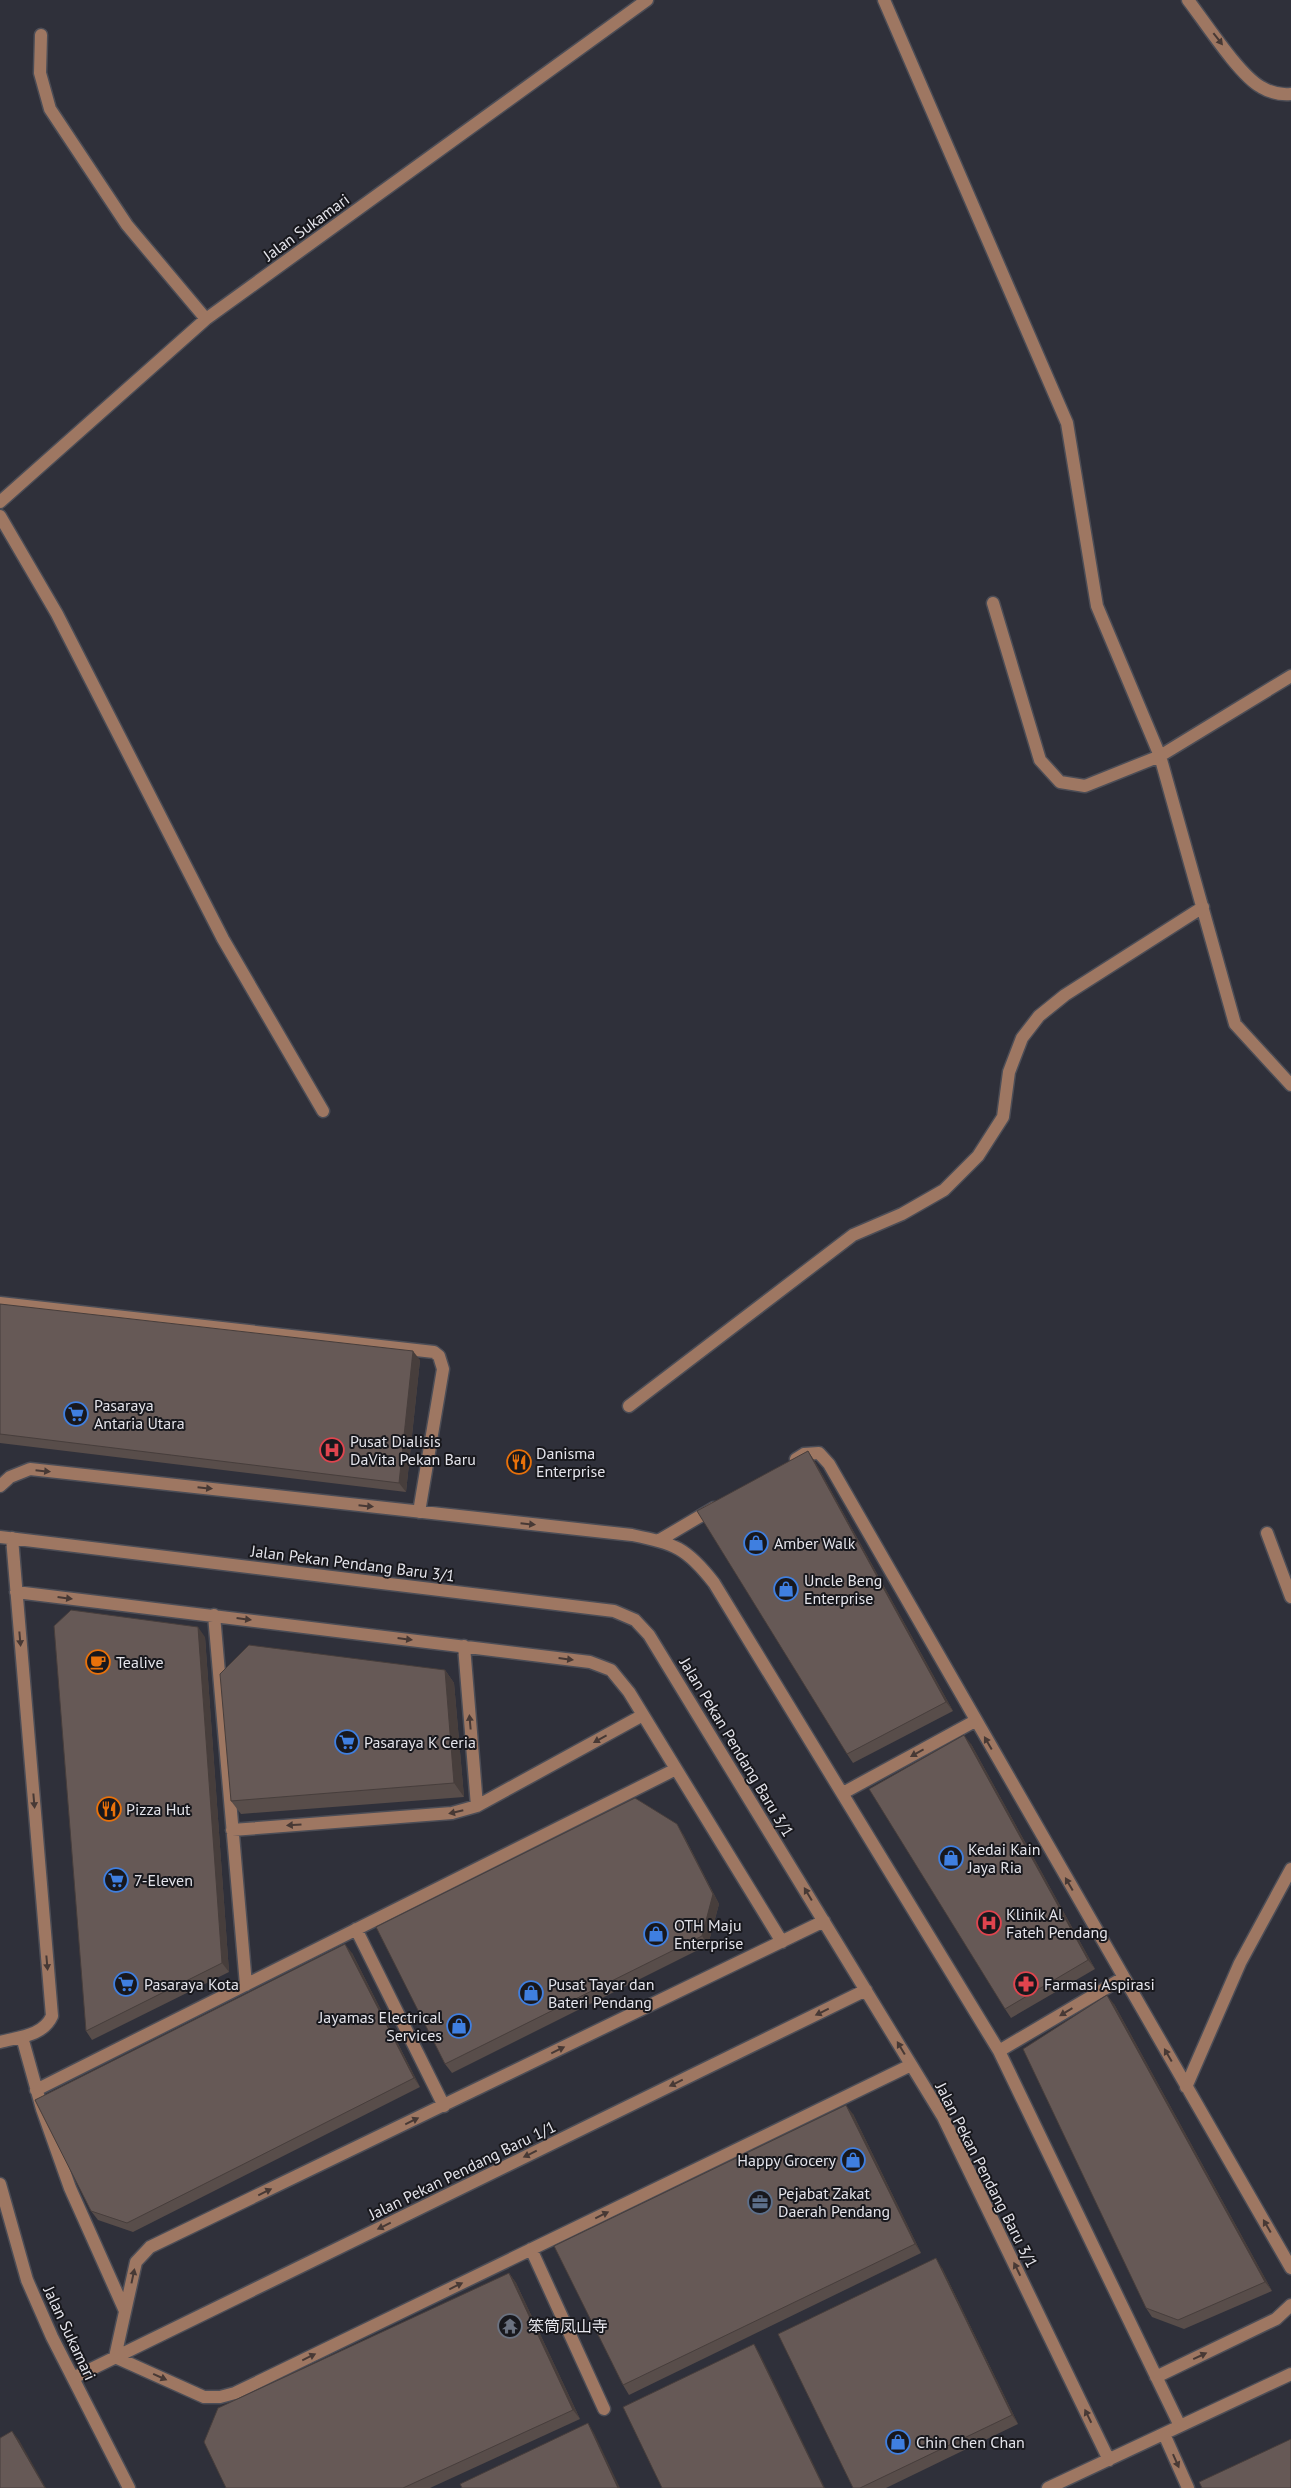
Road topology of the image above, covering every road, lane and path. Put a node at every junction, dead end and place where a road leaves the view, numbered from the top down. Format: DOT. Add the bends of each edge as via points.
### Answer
graph roads {
  1 [pos="647,0"];
  2 [pos="884,0"];
  3 [pos="1188,0"];
  4 [pos="41,35"];
  5 [pos="1291,94"];
  6 [pos="206,319"];
  7 [pos="0,502"];
  8 [pos="0,516"];
  9 [pos="993,603"];
  10 [pos="1291,676"];
  11 [pos="1160,756"];
  12 [pos="1203,907"];
  13 [pos="1291,1085"];
  14 [pos="323,1111"];
  15 [pos="0,1303"];
  16 [pos="629,1406"];
  17 [pos="787,1464"];
  18 [pos="0,1486"];
  19 [pos="727,1500"];
  20 [pos="419,1512"];
  21 [pos="1267,1533"];
  22 [pos="6,1537"];
  23 [pos="658,1541"];
  24 [pos="16,1592"];
  25 [pos="1291,1597"];
  26 [pos="214,1615"];
  27 [pos="464,1646"];
  28 [pos="643,1715"];
  29 [pos="975,1721"];
  30 [pos="676,1769"];
  31 [pos="843,1793"];
  32 [pos="477,1806"];
  33 [pos="232,1830"];
  34 [pos="1291,1869"];
  35 [pos="824,1921"];
  36 [pos="356,1929"];
  37 [pos="782,1942"];
  38 [pos="1123,1978"];
  39 [pos="246,1985"];
  40 [pos="866,1990"];
  41 [pos="22,2037"];
  42 [pos="0,2042"];
  43 [pos="999,2051"];
  44 [pos="911,2065"];
  45 [pos="1186,2087"];
  46 [pos="36,2090"];
  47 [pos="444,2106"];
  48 [pos="0,2184"];
  49 [pos="530,2250"];
  50 [pos="1291,2268"];
  51 [pos="1291,2305"];
  52 [pos="125,2311"];
  53 [pos="115,2358"];
  54 [pos="1291,2374"];
  55 [pos="1156,2377"];
  56 [pos="73,2378"];
  57 [pos="604,2409"];
  58 [pos="1180,2426"];
  59 [pos="1164,2434"];
  60 [pos="1109,2460"];
  61 [pos="129,2488"];
  62 [pos="1048,2488"];
  63 [pos="1188,2488"];
  1 -- 6 [label="street, Jalan Sukamari"];
  2 -- 11 [label="street" via="1067,423 1097,606"];
  3 -- 5 [label="street, one-way" via="1244,72 1260,87 1278,95"];
  4 -- 6 [label="street" via="40,73 50,109 127,225"];
  6 -- 7 [label="street, Jalan Sukamari"];
  8 -- 14 [label="street" via="57,614 223,939"];
  9 -- 11 [label="street" via="1040,760 1060,782 1085,786"];
  10 -- 11 [label="street"];
  11 -- 12 [label="street"];
  12 -- 13 [label="street" via="1235,1024"];
  12 -- 16 [label="street" via="1065,995 1039,1016 1022,1038 1009,1072 1002,1117 978,1156 944,1190 902,1214 853,1235"];
  15 -- 20 [label="street" via="434,1352 440,1356 442,1369"];
  17 -- 29 [label="street" via="811,1452 825,1458"];
  18 -- 20 [label="street, one-way" via="10,1477 30,1469"];
  19 -- 23 [label="street"];
  20 -- 23 [label="street, one-way" via="632,1535"];
  21 -- 25 [label="street"];
  22 -- 24 [label="street"];
  35 -- 22 [label="street, Jalan Pekan Pendang Baru 3/1, one-way" via="649,1635 635,1620 614,1611"];
  23 -- 31 [label="street" via="681,1548 714,1582"];
  24 -- 26 [label="street, one-way"];
  24 -- 41 [label="street, one-way" via="52,2016 48,2025"];
  26 -- 27 [label="street, one-way"];
  26 -- 33 [label="street"];
  27 -- 28 [label="street, one-way" via="590,1662 611,1670"];
  32 -- 27 [label="street, one-way"];
  28 -- 30 [label="street"];
  28 -- 32 [label="street, one-way"];
  29 -- 31 [label="street, one-way"];
  38 -- 29 [label="street, one-way"];
  30 -- 36 [label="street"];
  30 -- 37 [label="street"];
  31 -- 43 [label="street"];
  32 -- 33 [label="street, one-way" via="452,1813"];
  33 -- 39 [label="street"];
  34 -- 45 [label="street" via="1240,1963"];
  35 -- 37 [label="street"];
  35 -- 40 [label="street, Jalan Pekan Pendang Baru 3/1"];
  36 -- 39 [label="street"];
  36 -- 47 [label="street"];
  47 -- 37 [label="street, one-way"];
  38 -- 43 [label="street, one-way"];
  45 -- 38 [label="street, one-way"];
  39 -- 46 [label="street"];
  44 -- 40 [label="street, Jalan Pekan Pendang Baru 3/1, one-way"];
  40 -- 53 [label="street, Jalan Pekan Pendang Baru 1/1, one-way"];
  41 -- 42 [label="street"];
  41 -- 46 [label="street"];
  43 -- 55 [label="street"];
  49 -- 44 [label="street, one-way"];
  60 -- 44 [label="street, Jalan Pekan Pendang Baru 3/1, one-way" via="943,2117"];
  50 -- 45 [label="street, one-way"];
  46 -- 52 [label="street" via="70,2188"];
  52 -- 47 [label="street, one-way" via="136,2262 150,2247"];
  48 -- 56 [label="street, Jalan Sukamari" via="28,2280"];
  53 -- 49 [label="street, one-way" via="204,2396 220,2397"];
  49 -- 57 [label="street"];
  55 -- 51 [label="street, one-way" via="1276,2319"];
  52 -- 53 [label="street"];
  53 -- 56 [label="street, Jalan Pekan Pendang Baru 1/1"];
  54 -- 58 [label="street"];
  55 -- 58 [label="street"];
  56 -- 61 [label="street, Jalan Sukamari"];
  58 -- 59 [label="street"];
  59 -- 60 [label="street"];
  59 -- 63 [label="street, one-way"];
  60 -- 62 [label="street"];
}
